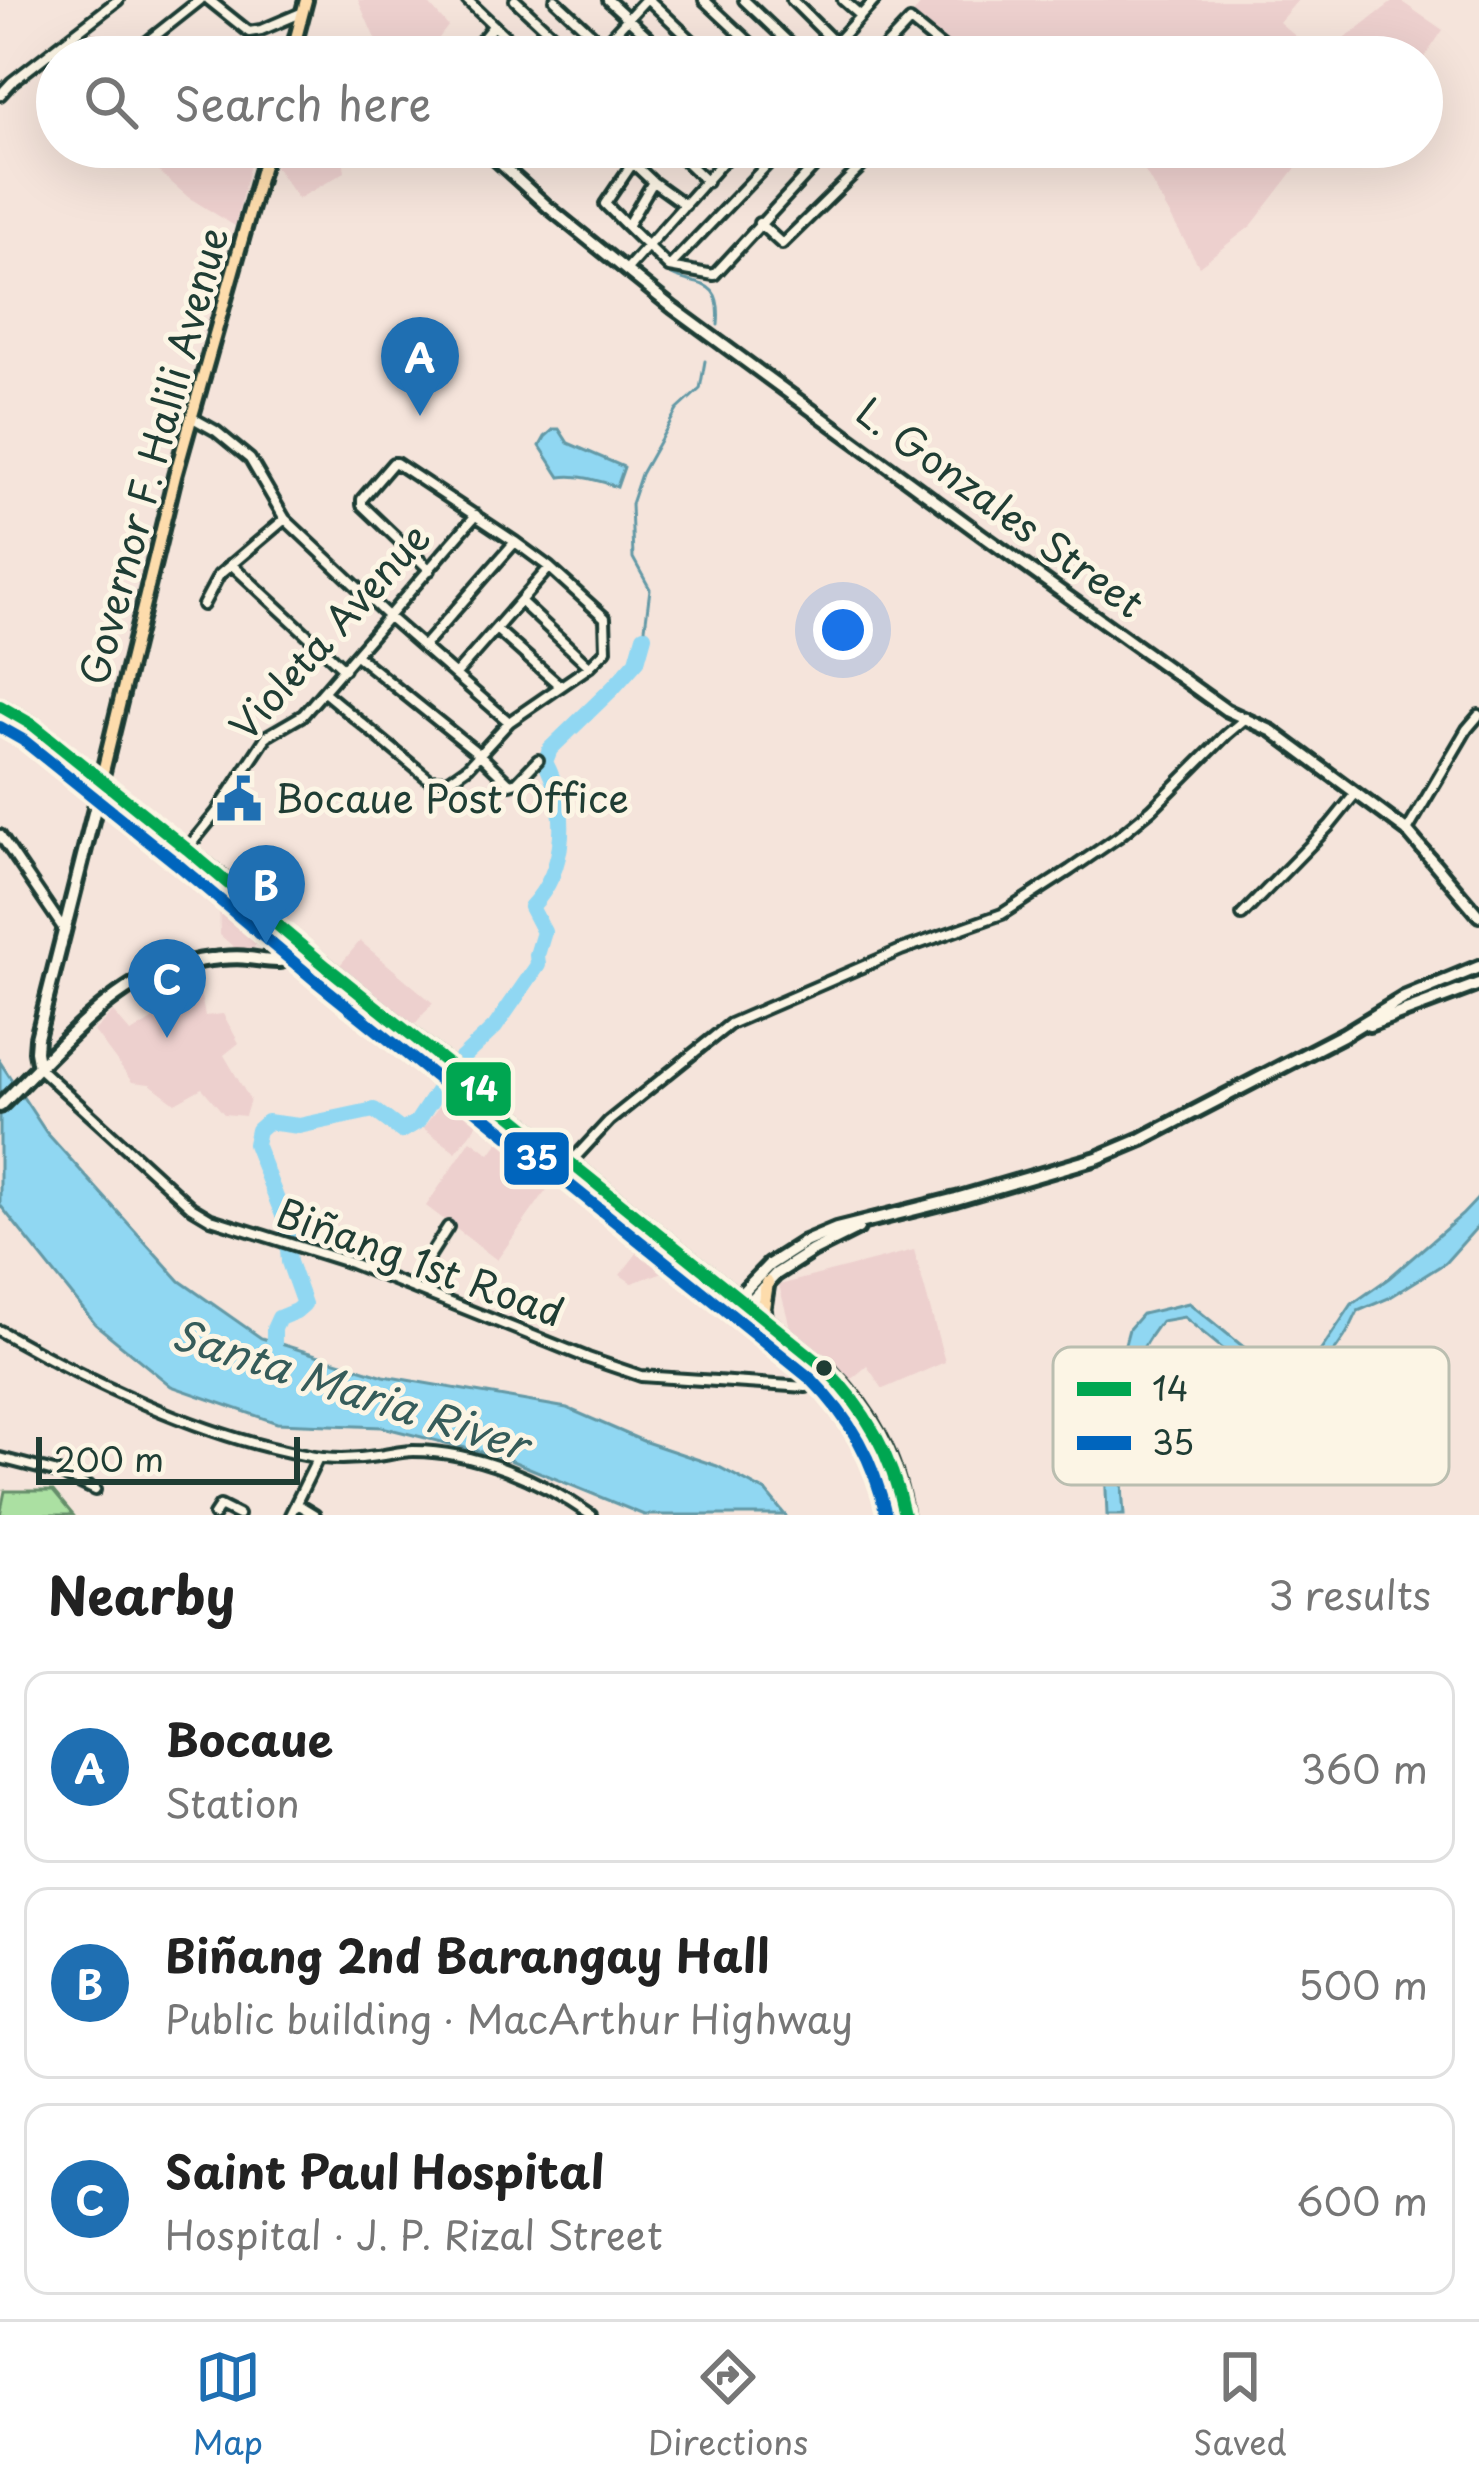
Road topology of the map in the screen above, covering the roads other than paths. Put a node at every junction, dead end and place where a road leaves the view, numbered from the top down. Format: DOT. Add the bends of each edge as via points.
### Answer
graph roads {
  1 [pos="118,0"];
  2 [pos="204,0"];
  3 [pos="467,0"];
  4 [pos="515,0"];
  5 [pos="555,0"];
  6 [pos="608,0"];
  7 [pos="647,0"];
  8 [pos="704,0"];
  9 [pos="744,0"];
  10 [pos="792,0"];
  11 [pos="843,0"];
  12 [pos="875,0"];
  13 [pos="304,6"];
  14 [pos="860,16"];
  15 [pos="627,17"];
  16 [pos="493,26"];
  17 [pos="72,36"];
  18 [pos="156,36"];
  19 [pos="296,36"];
  20 [pos="485,36"];
  21 [pos="504,36"];
  22 [pos="554,36"];
  23 [pos="593,36"];
  24 [pos="609,36"];
  25 [pos="647,36"];
  26 [pos="686,36"];
  27 [pos="743,36"];
  28 [pos="782,36"];
  29 [pos="828,36"];
  30 [pos="841,36"];
  31 [pos="896,36"];
  32 [pos="928,36"];
  33 [pos="36,64"];
  34 [pos="0,95"];
  35 [pos="262,168"];
  36 [pos="505,168"];
  37 [pos="629,168"];
  38 [pos="637,168"];
  39 [pos="692,168"];
  40 [pos="718,168"];
  41 [pos="764,168"];
  42 [pos="812,168"];
  43 [pos="860,168"];
  44 [pos="653,182"];
  45 [pos="706,182"];
  46 [pos="685,205"];
  47 [pos="759,223"];
  48 [pos="627,226"];
  49 [pos="648,246"];
  50 [pos="669,267"];
  51 [pos="627,269"];
  52 [pos="191,417"];
  53 [pos="476,514"];
  54 [pos="285,519"];
  55 [pos="515,542"];
  56 [pos="231,564"];
  57 [pos="549,567"];
  58 [pos="430,570"];
  59 [pos="520,602"];
  60 [pos="202,605"];
  61 [pos="389,618"];
  62 [pos="496,629"];
  63 [pos="423,647"];
  64 [pos="356,655"];
  65 [pos="589,667"];
  66 [pos="344,670"];
  67 [pos="455,675"];
  68 [pos="559,685"];
  69 [pos="324,692"];
  70 [pos="0,710"];
  71 [pos="1479,715"];
  72 [pos="1246,718"];
  73 [pos="508,722"];
  74 [pos="0,724"];
  75 [pos="479,754"];
  76 [pos="538,760"];
  77 [pos="101,780"];
  78 [pos="1356,794"];
  79 [pos="98,797"];
  80 [pos="1407,830"];
  81 [pos="0,836"];
  82 [pos="187,849"];
  83 [pos="1242,915"];
  84 [pos="1479,916"];
  85 [pos="65,930"];
  86 [pos="275,931"];
  87 [pos="300,952"];
  88 [pos="1479,967"];
  89 [pos="1479,984"];
  90 [pos="1343,1035"];
  91 [pos="39,1068"];
  92 [pos="0,1106"];
  93 [pos="566,1167"];
  94 [pos="871,1220"];
  95 [pos="448,1227"];
  96 [pos="766,1283"];
  97 [pos="411,1285"];
  98 [pos="738,1306"];
  99 [pos="766,1321"];
  100 [pos="0,1331"];
  101 [pos="826,1375"];
  102 [pos="0,1458"];
  103 [pos="318,1458"];
  104 [pos="95,1490"];
  105 [pos="297,1504"];
  106 [pos="214,1515"];
  107 [pos="238,1515"];
  108 [pos="290,1515"];
  109 [pos="315,1515"];
  110 [pos="591,1515"];
  111 [pos="893,1515"];
  112 [pos="904,1515"];
  1 -- 17 [label="street"];
  2 -- 13 [label="street" via="249,32"];
  2 -- 18 [label="street"];
  3 -- 16 [label="street"];
  4 -- 22 [label="street"];
  5 -- 23 [label="street"];
  6 -- 15 [label="street"];
  7 -- 15 [label="street"];
  7 -- 26 [label="street"];
  8 -- 27 [label="street"];
  9 -- 28 [label="street"];
  10 -- 29 [label="street"];
  11 -- 14 [label="street"];
  12 -- 14 [label="street"];
  13 -- 19 [label="main road"];
  14 -- 30 [label="street"];
  15 -- 24 [label="street"];
  15 -- 25 [label="street"];
  16 -- 20 [label="street"];
  16 -- 21 [label="street"];
  31 -- 32 [label="street" via="910,21"];
  33 -- 34 [label="street"];
  35 -- 52 [label="main road, Governor F. Halili Avenue"];
  36 -- 51 [label="street, L. Gonzales Street"];
  37 -- 48 [label="street" via="605,204"];
  38 -- 44 [label="street"];
  39 -- 45 [label="street"];
  40 -- 45 [label="street"];
  41 -- 50 [label="street"];
  42 -- 47 [label="street"];
  43 -- 47 [label="street" via="782,244"];
  44 -- 46 [label="street"];
  44 -- 48 [label="street"];
  45 -- 46 [label="street"];
  46 -- 49 [label="street"];
  47 -- 50 [label="street" via="713,275"];
  48 -- 49 [label="street"];
  49 -- 50 [label="street"];
  49 -- 51 [label="street"];
  51 -- 72 [label="street, L. Gonzales Street" via="982,536"];
  52 -- 54 [label="street" via="250,459"];
  52 -- 77 [label="main road, Governor F. Halili Avenue"];
  53 -- 55 [label="street"];
  53 -- 58 [label="street, Violeta Avenue"];
  53 -- 58 [label="street" via="396,463 362,499"];
  54 -- 56 [label="street"];
  54 -- 61 [label="street"];
  55 -- 57 [label="street"];
  55 -- 63 [label="street"];
  56 -- 60 [label="street"];
  56 -- 66 [label="street"];
  57 -- 59 [label="street"];
  57 -- 65 [label="street" via="605,618 606,650"];
  58 -- 61 [label="street, Violeta Avenue"];
  59 -- 62 [label="street"];
  59 -- 65 [label="street"];
  61 -- 63 [label="street"];
  61 -- 64 [label="street, Violeta Avenue"];
  62 -- 67 [label="street"];
  62 -- 68 [label="street"];
  63 -- 67 [label="street"];
  64 -- 66 [label="street, Violeta Avenue"];
  64 -- 75 [label="street"];
  65 -- 68 [label="street"];
  66 -- 69 [label="street, Violeta Avenue"];
  67 -- 73 [label="street"];
  68 -- 73 [label="street"];
  69 -- 75 [label="street" via="430,780 448,781"];
  69 -- 82 [label="street, Violeta Avenue" via="267,736"];
  70 -- 77 [label="main road" via="22,717"];
  70 -- 86 [label="highway, bridge"];
  71 -- 80 [label="street"];
  72 -- 78 [label="street, L. Gonzales Street"];
  72 -- 93 [label="street" via="1152,809 1070,870 1002,914 730,1024 609,1121"];
  73 -- 75 [label="street"];
  74 -- 79 [label="main road"];
  75 -- 76 [label="street" via="510,784"];
  77 -- 82 [label="main road"];
  78 -- 80 [label="street, L. Gonzales Street"];
  78 -- 83 [label="street"];
  79 -- 85 [label="main road"];
  79 -- 86 [label="main road" via="245,919"];
  80 -- 84 [label="street, L. Gonzales Street"];
  81 -- 85 [label="street"];
  82 -- 86 [label="main road" via="256,905"];
  85 -- 91 [label="main road" via="37,1038"];
  86 -- 87 [label="highway"];
  87 -- 91 [label="main road" via="280,962 210,959 150,975"];
  87 -- 93 [label="highway"];
  88 -- 90 [label="main road"];
  89 -- 90 [label="main road"];
  90 -- 94 [label="main road" via="1097,1157"];
  91 -- 92 [label="main road"];
  91 -- 97 [label="street, Biñang 1st Road" via="202,1214"];
  93 -- 98 [label="highway"];
  94 -- 96 [label="main road"];
  94 -- 98 [label="main road" via="805,1242 769,1265"];
  95 -- 97 [label="street"];
  96 -- 98 [label="main road"];
  96 -- 99 [label="highway"];
  97 -- 101 [label="street, Biñang 1st Road" via="641,1376 797,1387"];
  98 -- 99 [label="highway"];
  98 -- 101 [label="highway"];
  99 -- 101 [label="highway"];
  100 -- 103 [label="street" via="137,1402"];
  101 -- 111 [label="highway" via="870,1441"];
  101 -- 112 [label="highway" via="878,1433"];
  102 -- 104 [label="street"];
  103 -- 105 [label="street"];
  103 -- 110 [label="street" via="412,1451 471,1459 537,1482"];
  105 -- 108 [label="street"];
  105 -- 109 [label="street"];
  106 -- 107 [label="street" via="220,1507"];
}
